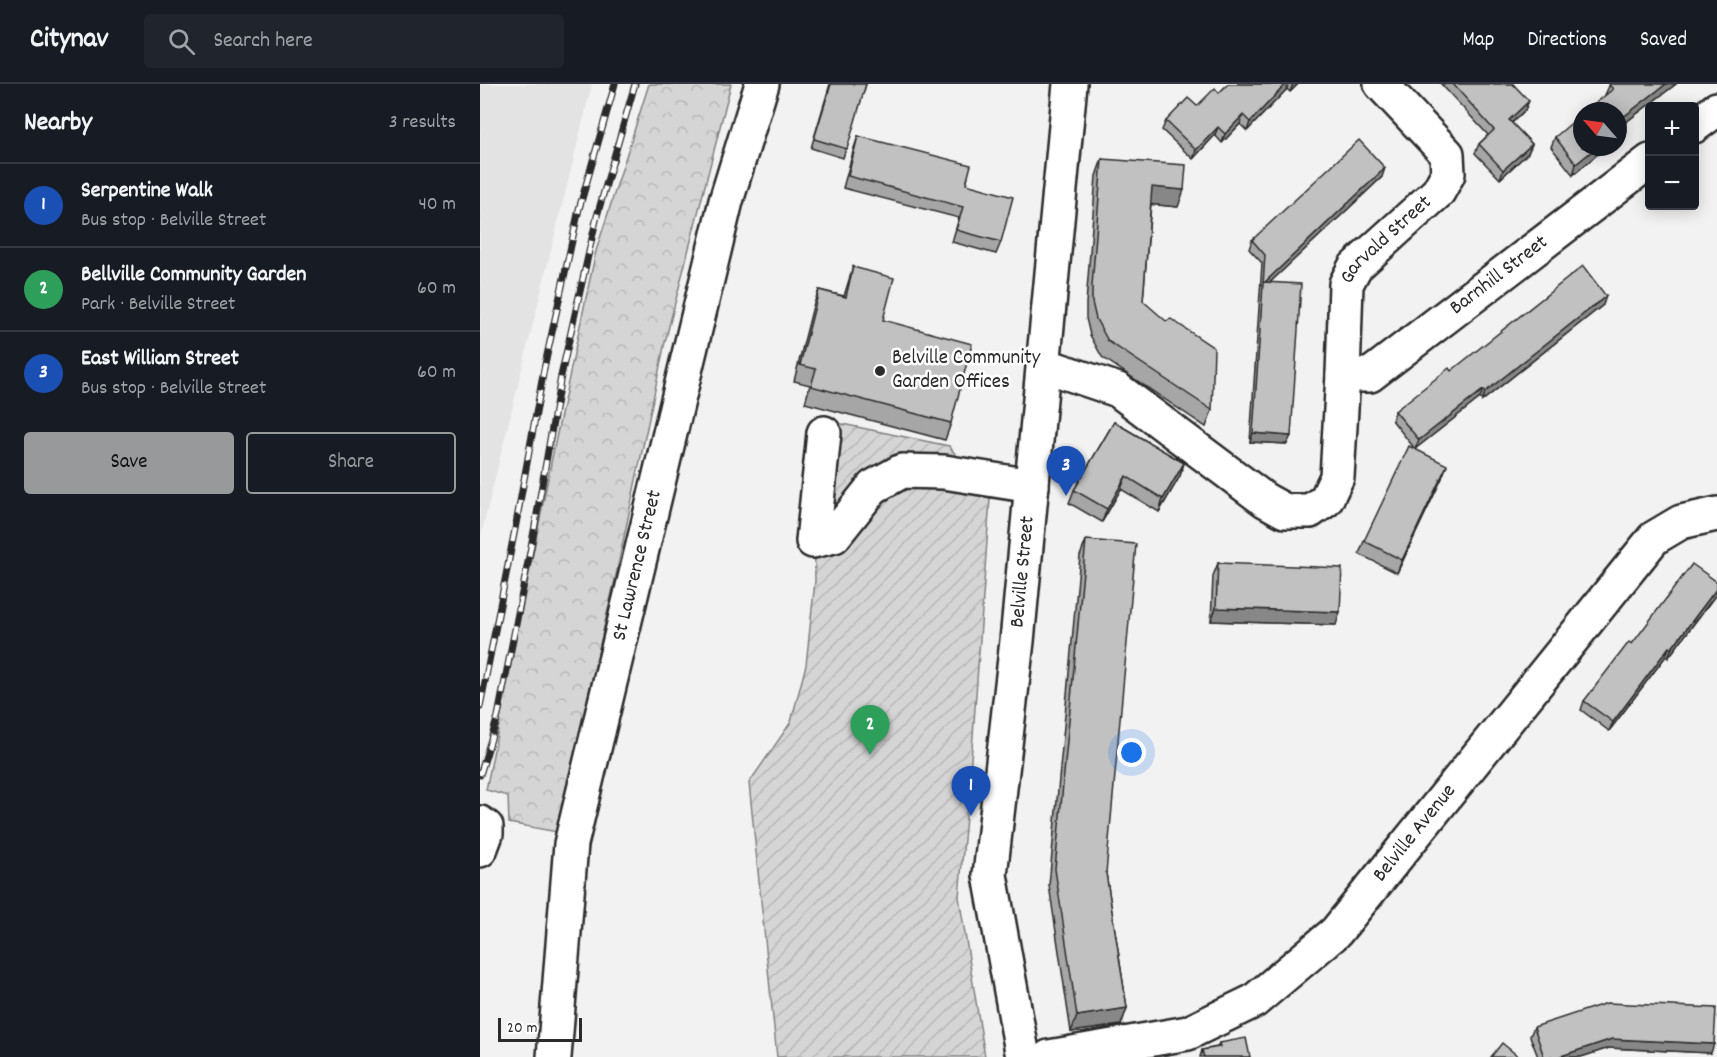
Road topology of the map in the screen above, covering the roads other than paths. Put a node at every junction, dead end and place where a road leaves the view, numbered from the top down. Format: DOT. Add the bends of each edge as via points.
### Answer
graph roads {
  1 [pos="762,84"];
  2 [pos="1070,84"];
  3 [pos="1381,84"];
  4 [pos="1717,109"];
  5 [pos="1699,123"];
  6 [pos="1645,165"];
  7 [pos="1044,366"];
  8 [pos="1343,375"];
  9 [pos="824,433"];
  10 [pos="1032,486"];
  11 [pos="1717,514"];
  12 [pos="480,823"];
  13 [pos="480,850"];
  14 [pos="554,1057"];
  15 [pos="1023,1057"];
  16 [pos="1049,1057"];
  1 -- 14 [label="street, St Lawrence Street" via="726,201 571,844"];
  2 -- 7 [label="street, Belville Street"];
  3 -- 8 [label="street, Garvald Street" via="1447,154 1448,174 1438,192 1355,267 1346,284"];
  4 -- 5 [label="street"];
  6 -- 8 [label="street, Barnhill Street" via="1370,375"];
  7 -- 8 [label="street, Garvald Street" via="1118,390 1264,500 1285,510 1310,511 1326,500 1338,477"];
  7 -- 10 [label="street, Belville Street"];
  9 -- 10 [label="street" via="813,541 834,536 873,487 902,471 944,472"];
  10 -- 15 [label="street, Belville Street" via="990,875"];
  11 -- 16 [label="street, Belville Avenue" via="1681,522 1654,538 1336,932 1254,1001 1188,1032"];
  12 -- 13 [label="street" via="486,827 486,834"];
}
